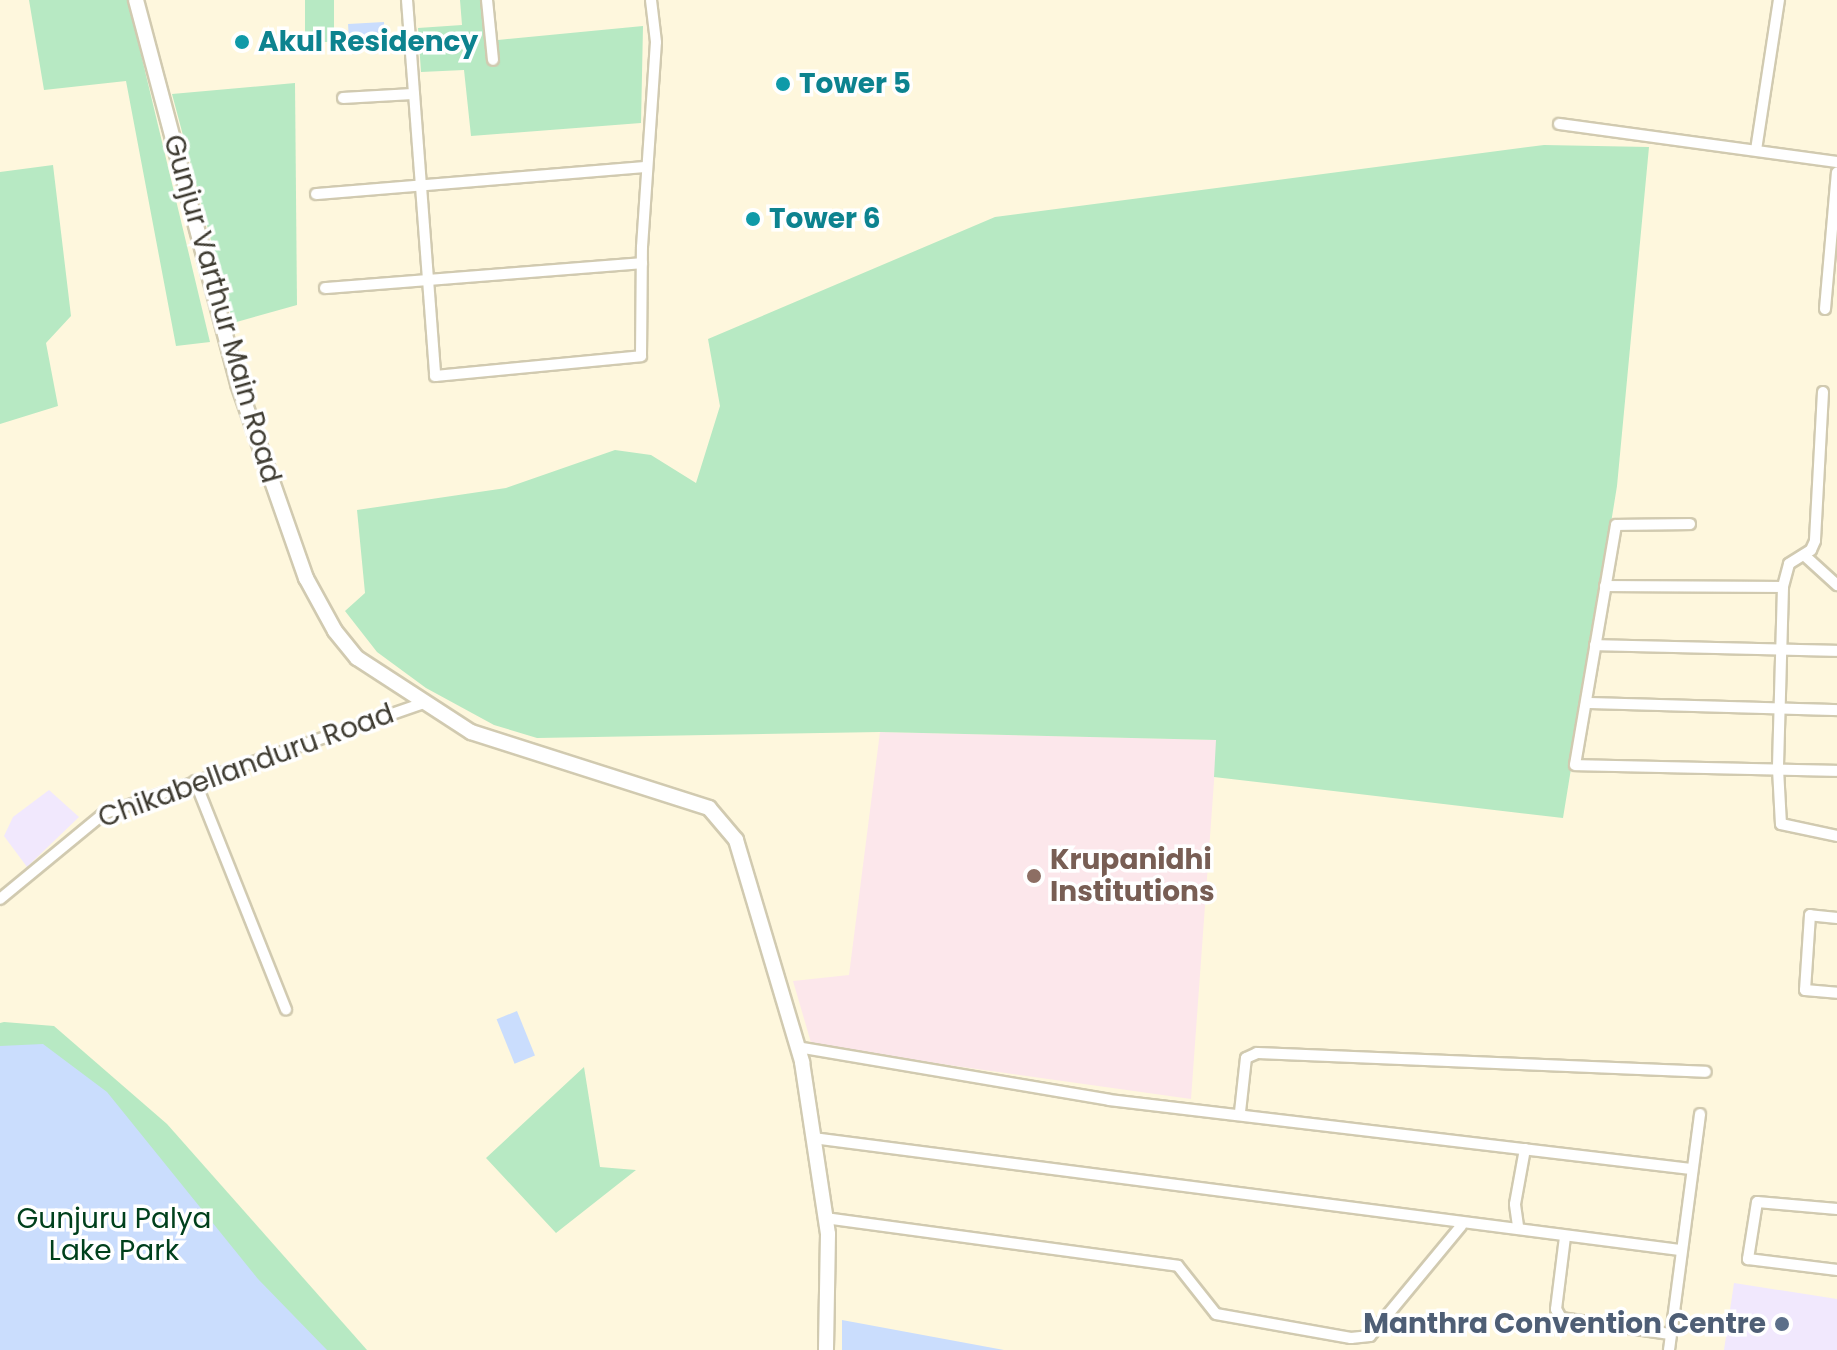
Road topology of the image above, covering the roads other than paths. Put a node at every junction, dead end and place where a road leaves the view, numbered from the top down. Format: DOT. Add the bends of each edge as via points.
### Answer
graph roads {
  1 [pos="136,0"];
  2 [pos="407,0"];
  3 [pos="487,0"];
  4 [pos="651,0"];
  5 [pos="1779,0"];
  6 [pos="493,60"];
  7 [pos="412,94"];
  8 [pos="343,98"];
  9 [pos="1559,124"];
  10 [pos="1756,150"];
  11 [pos="1837,162"];
  12 [pos="646,167"];
  13 [pos="1837,173"];
  14 [pos="420,186"];
  15 [pos="316,194"];
  16 [pos="642,263"];
  17 [pos="428,281"];
  18 [pos="325,288"];
  19 [pos="1825,309"];
  20 [pos="1823,392"];
  21 [pos="1690,524"];
  22 [pos="1804,555"];
  23 [pos="1837,585"];
  24 [pos="1605,586"];
  25 [pos="1783,587"];
  26 [pos="1595,645"];
  27 [pos="1782,649"];
  28 [pos="1837,651"];
  29 [pos="423,703"];
  30 [pos="1586,703"];
  31 [pos="1780,709"];
  32 [pos="1837,710"];
  33 [pos="1778,769"];
  34 [pos="1837,771"];
  35 [pos="195,781"];
  36 [pos="1837,836"];
  37 [pos="0,899"];
  38 [pos="1837,918"];
  39 [pos="1837,993"];
  40 [pos="286,1010"];
  41 [pos="797,1047"];
  42 [pos="1706,1072"];
  43 [pos="1240,1112"];
  44 [pos="1700,1114"];
  45 [pos="813,1138"];
  46 [pos="1525,1149"];
  47 [pos="1691,1169"];
  48 [pos="1837,1209"];
  49 [pos="825,1218"];
  50 [pos="1461,1226"];
  51 [pos="1518,1226"];
  52 [pos="1565,1237"];
  53 [pos="1680,1250"];
  54 [pos="1837,1270"];
  55 [pos="1670,1334"];
  56 [pos="826,1350"];
  57 [pos="1669,1350"];
  1 -- 29 [label="main road, Gunjur Varthur Main Road" via="238,384 306,578 357,658"];
  2 -- 7 [label="street"];
  3 -- 6 [label="street"];
  4 -- 12 [label="street" via="655,70"];
  5 -- 10 [label="street"];
  7 -- 8 [label="street"];
  7 -- 14 [label="street"];
  9 -- 10 [label="street"];
  10 -- 11 [label="street"];
  12 -- 14 [label="street"];
  12 -- 16 [label="street"];
  13 -- 19 [label="street"];
  14 -- 15 [label="street"];
  14 -- 17 [label="street"];
  16 -- 17 [label="street"];
  16 -- 17 [label="street" via="643,348 636,359 620,361 435,376"];
  17 -- 18 [label="street"];
  20 -- 22 [label="street" via="1815,541"];
  21 -- 24 [label="street" via="1616,525"];
  22 -- 23 [label="street"];
  22 -- 25 [label="street" via="1789,564"];
  24 -- 25 [label="street"];
  24 -- 26 [label="street"];
  25 -- 27 [label="street"];
  26 -- 27 [label="street"];
  26 -- 30 [label="street"];
  27 -- 28 [label="street"];
  27 -- 31 [label="street"];
  29 -- 35 [label="street, Chikabellanduru Road"];
  29 -- 41 [label="main road, Gunjur Varthur Main Road" via="495,742 638,781 709,808 725,821 756,894"];
  30 -- 31 [label="street"];
  30 -- 33 [label="street" via="1575,765"];
  31 -- 32 [label="street"];
  31 -- 33 [label="street"];
  33 -- 34 [label="street"];
  33 -- 36 [label="street" via="1781,824"];
  35 -- 37 [label="street, Chikabellanduru Road" via="89,822"];
  35 -- 40 [label="street"];
  38 -- 39 [label="street" via="1810,915 1805,990"];
  41 -- 43 [label="street" via="1109,1100"];
  41 -- 45 [label="main road, Gunjur Varthur Main Road"];
  42 -- 43 [label="street" via="1257,1053 1246,1058"];
  43 -- 46 [label="street"];
  44 -- 47 [label="street"];
  45 -- 49 [label="main road, Gunjur Varthur Main Road"];
  45 -- 50 [label="street"];
  46 -- 47 [label="street"];
  46 -- 51 [label="street" via="1515,1204"];
  47 -- 53 [label="street"];
  48 -- 54 [label="street" via="1757,1202 1748,1259"];
  49 -- 50 [label="street" via="1178,1266 1216,1314 1351,1338 1370,1336"];
  49 -- 56 [label="main road, Gunjur Varthur Main Road" via="831,1276"];
  50 -- 51 [label="street"];
  51 -- 52 [label="street"];
  52 -- 53 [label="street"];
  52 -- 55 [label="street" via="1556,1309 1561,1318"];
  53 -- 55 [label="street"];
  55 -- 57 [label="street"];
}
